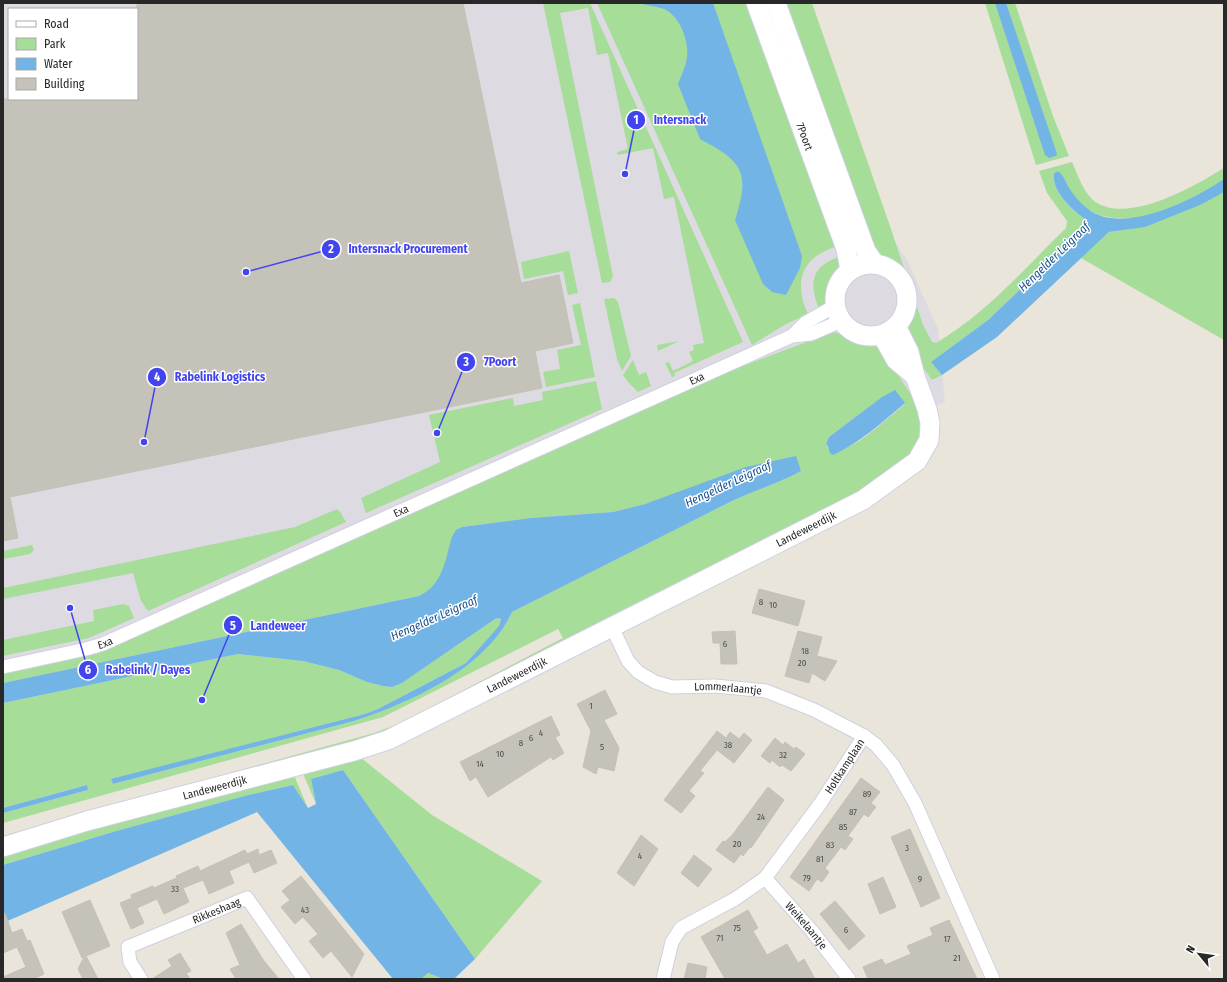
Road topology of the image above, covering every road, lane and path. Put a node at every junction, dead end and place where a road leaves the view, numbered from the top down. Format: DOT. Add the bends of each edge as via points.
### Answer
graph roads {
  1 [pos="756,3"];
  2 [pos="776,3"];
  3 [pos="876,264"];
  4 [pos="850,270"];
  5 [pos="838,314"];
  6 [pos="889,330"];
  7 [pos="612,627"];
  8 [pos="3,666"];
  9 [pos="864,736"];
  10 [pos="3,847"];
  11 [pos="765,878"];
  12 [pos="844,977"];
  13 [pos="141,979"];
  14 [pos="304,979"];
  15 [pos="663,979"];
  16 [pos="993,979"];
  1 -- 4 [label="street, 7Poort" via="846,249"];
  2 -- 3 [label="street, 7Poort" via="866,251"];
  3 -- 4 [label="street" via="867,264"];
  3 -- 6 [label="street" via="893,272 905,289 907,302 904,315"];
  4 -- 5 [label="street" via="835,292"];
  5 -- 6 [label="street" via="849,329 859,335 871,336"];
  5 -- 8 [label="street, Exa" via="806,322 792,336 103,644 86,650"];
  6 -- 7 [label="street, Landeweerdijk" via="896,360 915,376 930,423 929,440 917,461 863,500"];
  7 -- 9 [label="street, Lommerlaantje" via="628,661 638,672 655,682 672,686 715,686 766,691 814,710"];
  7 -- 10 [label="street, Landeweerdijk" via="388,740 354,752 87,821"];
  9 -- 11 [label="street, Holtkamplaan" via="815,810"];
  9 -- 16 [label="street, Holtkamplaan" via="894,765 915,803"];
  11 -- 12 [label="street, Weikelaantje" via="812,931"];
  11 -- 15 [label="street, Holtkamplaan" via="681,928 672,942"];
  13 -- 14 [label="street, Rikkeshaag" via="130,962 128,947 247,898"];
}
